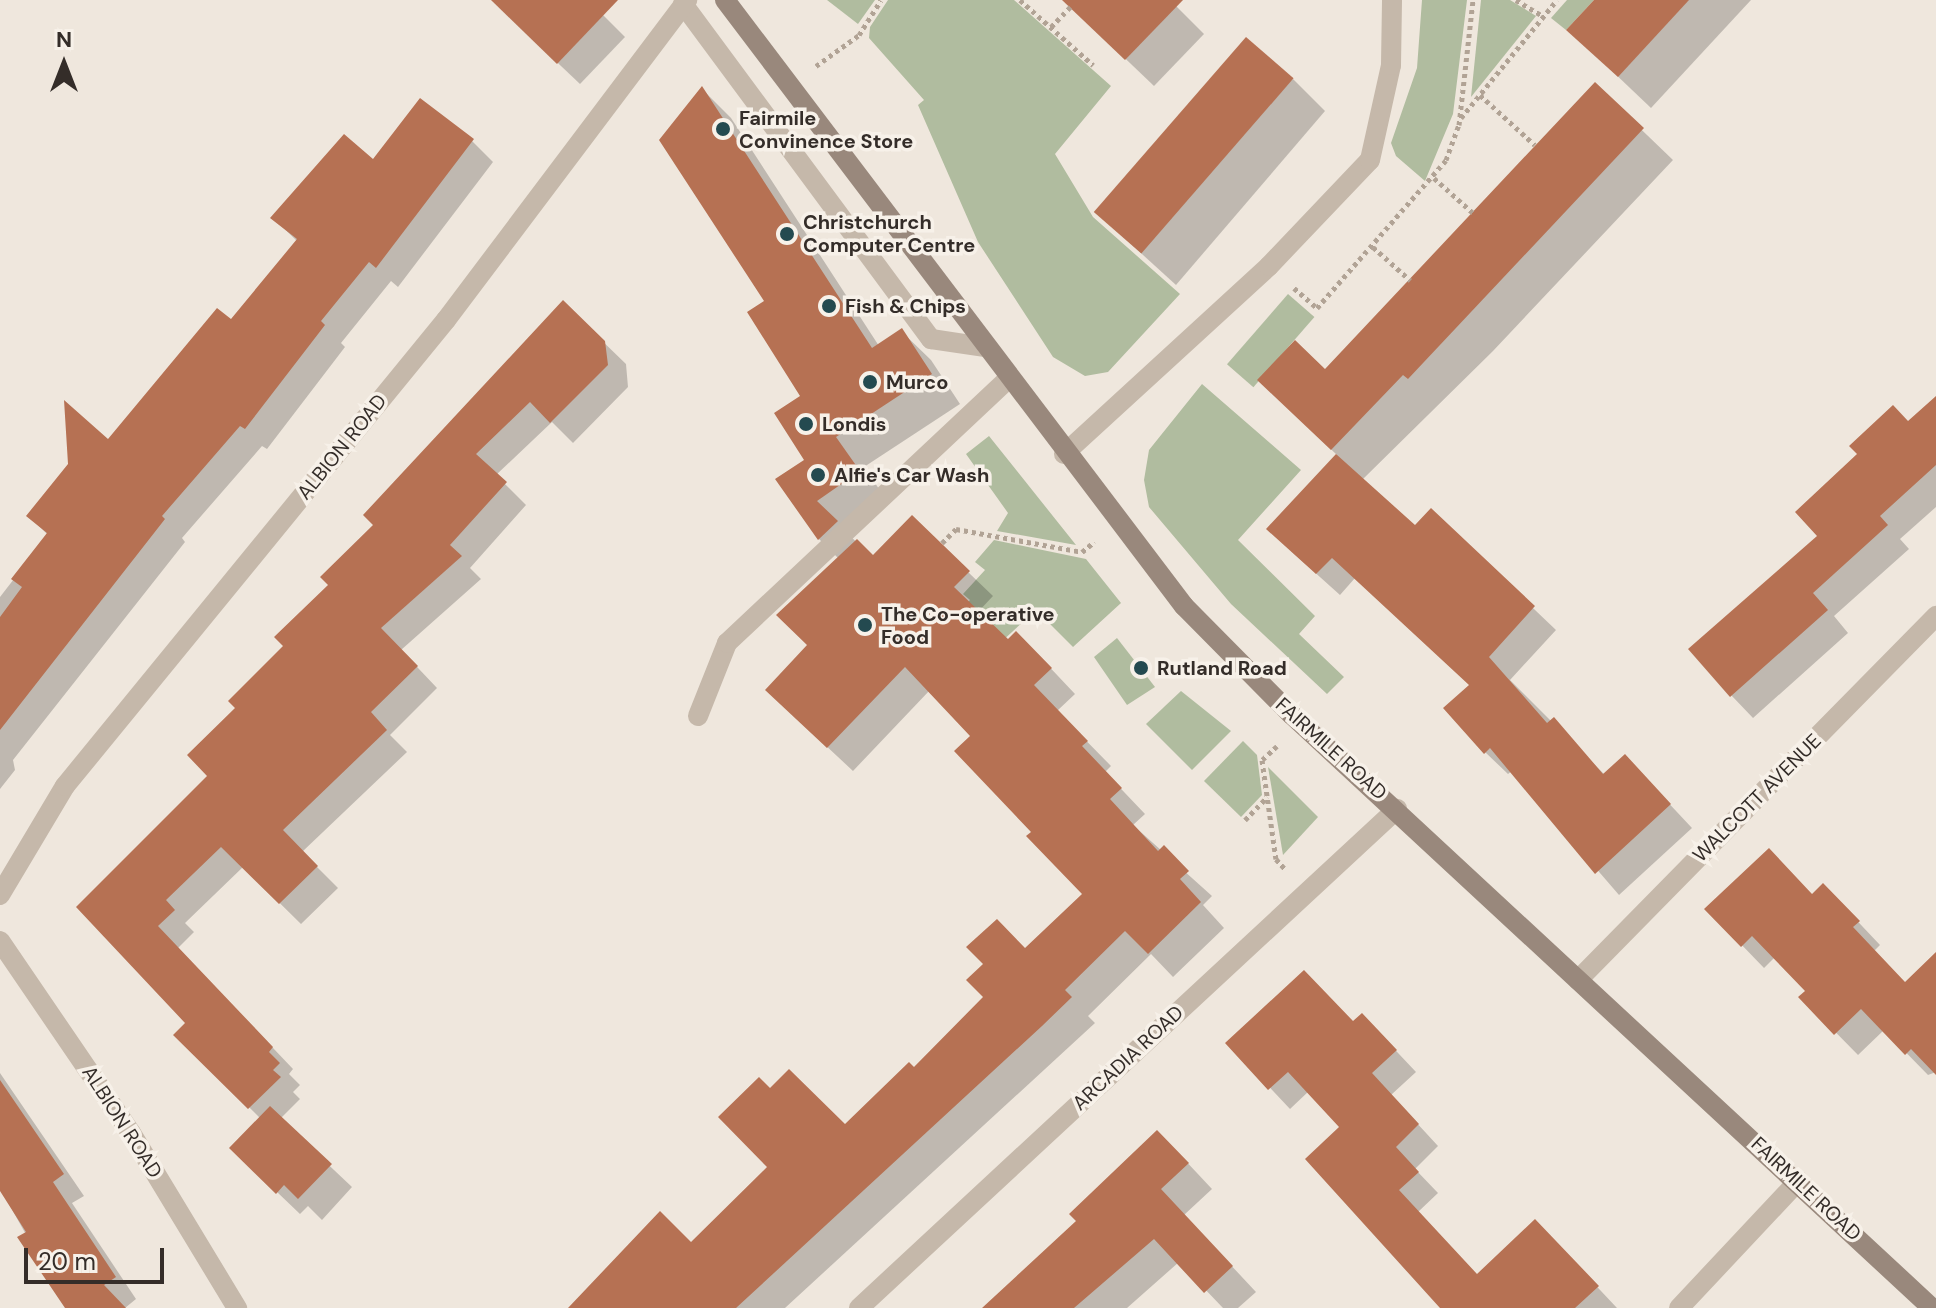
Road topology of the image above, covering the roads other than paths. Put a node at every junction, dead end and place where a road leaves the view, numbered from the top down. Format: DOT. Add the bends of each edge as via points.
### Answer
graph roads {
  1 [pos="725,0"];
  2 [pos="1392,0"];
  3 [pos="685,2"];
  4 [pos="985,347"];
  5 [pos="1009,378"];
  6 [pos="1064,454"];
  7 [pos="1936,616"];
  8 [pos="698,716"];
  9 [pos="1397,809"];
  10 [pos="0,895"];
  11 [pos="0,941"];
  12 [pos="1578,980"];
  13 [pos="1799,1180"];
  14 [pos="237,1308"];
  15 [pos="859,1308"];
  16 [pos="1679,1308"];
  17 [pos="1932,1308"];
  1 -- 4 [label="main road, FAIRMILE ROAD"];
  2 -- 6 [label="street" via="1391,65 1370,160 1269,266"];
  3 -- 4 [label="street" via="931,339"];
  3 -- 10 [label="street, ALBION ROAD" via="446,320 65,786"];
  4 -- 5 [label="main road, FAIRMILE ROAD"];
  5 -- 6 [label="main road, FAIRMILE ROAD"];
  5 -- 8 [label="street" via="727,643"];
  6 -- 9 [label="main road, FAIRMILE ROAD" via="1184,606 1300,723"];
  7 -- 12 [label="street, WALCOTT AVENUE"];
  9 -- 12 [label="main road, FAIRMILE ROAD"];
  9 -- 15 [label="street, ARCADIA ROAD"];
  11 -- 14 [label="street, ALBION ROAD" via="131,1133"];
  12 -- 13 [label="main road, FAIRMILE ROAD"];
  13 -- 16 [label="street"];
  13 -- 17 [label="main road, FAIRMILE ROAD"];
}
